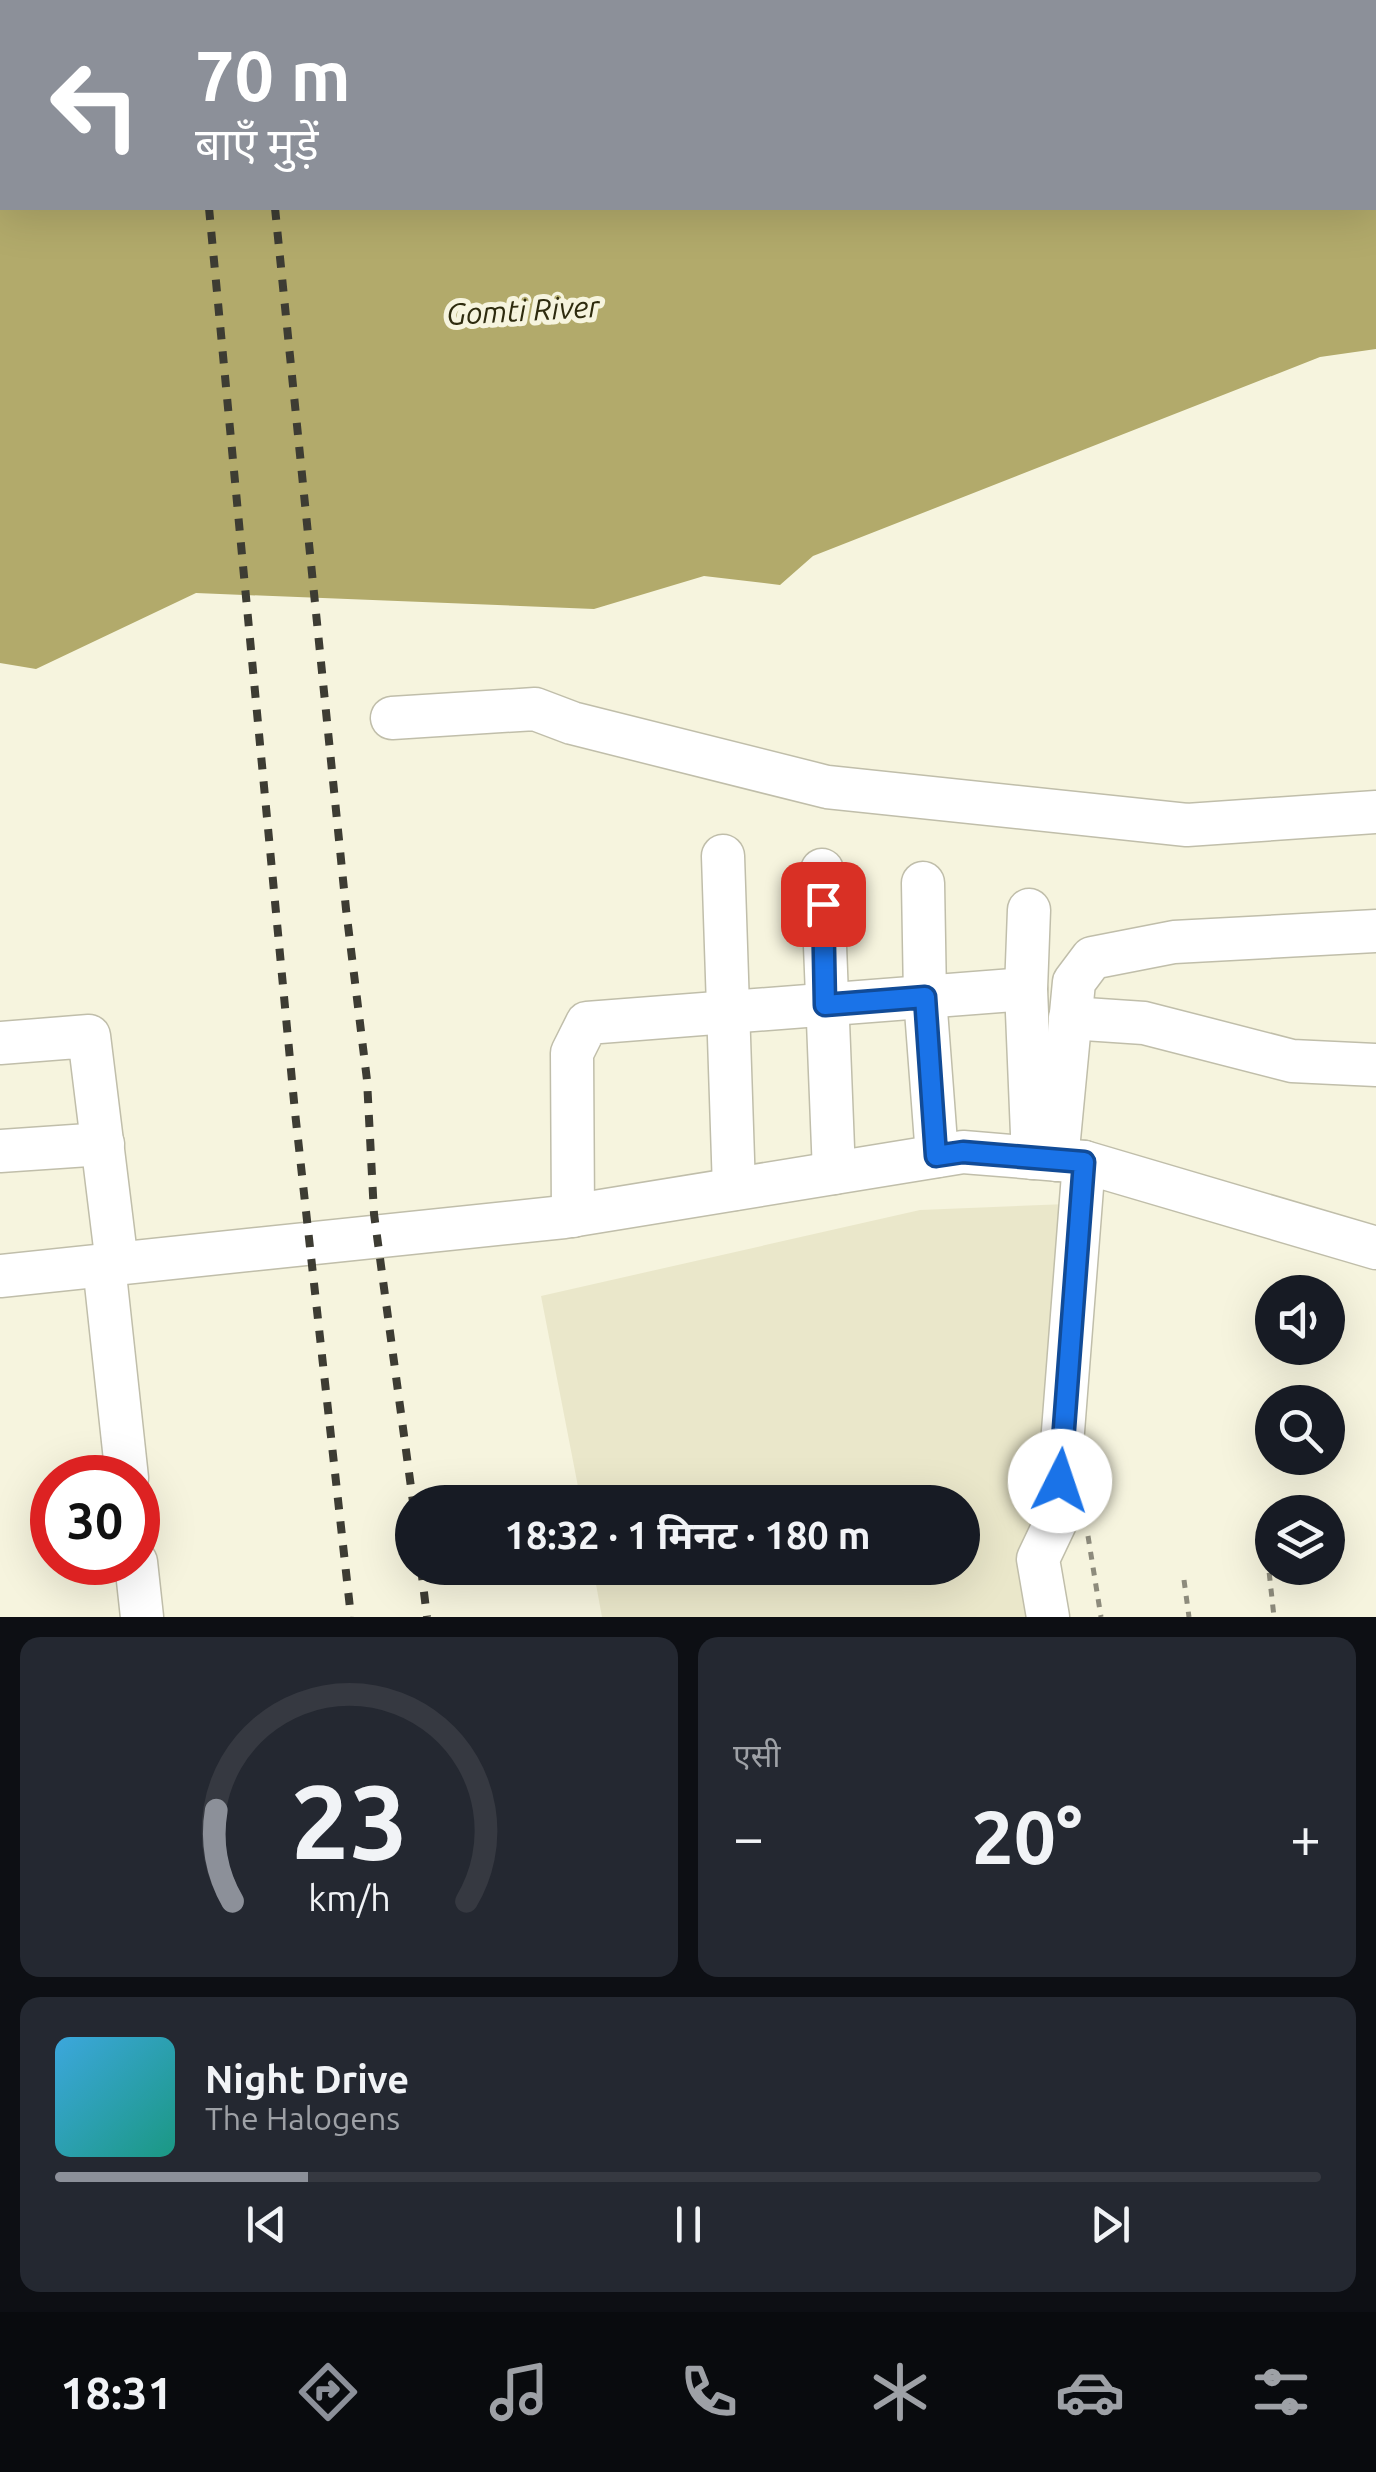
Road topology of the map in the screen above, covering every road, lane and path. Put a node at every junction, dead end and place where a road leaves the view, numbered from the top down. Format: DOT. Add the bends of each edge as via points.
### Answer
graph roads {
  1 [pos="392,718"];
  2 [pos="1376,812"];
  3 [pos="723,856"];
  4 [pos="822,870"];
  5 [pos="922,883"];
  6 [pos="1029,910"];
  7 [pos="1376,931"];
  8 [pos="1026,990"];
  9 [pos="925,997"];
  10 [pos="825,1005"];
  11 [pos="728,1012"];
  12 [pos="1070,1018"];
  13 [pos="0,1043"];
  14 [pos="1376,1065"];
  15 [pos="103,1144"];
  16 [pos="0,1151"];
  17 [pos="936,1156"];
  18 [pos="1058,1160"];
  19 [pos="834,1173"];
  20 [pos="734,1189"];
  21 [pos="573,1216"];
  22 [pos="1376,1248"];
  23 [pos="111,1264"];
  24 [pos="0,1276"];
  25 [pos="125,1455"];
  26 [pos="1088,1530"];
  27 [pos="1184,1580"];
  28 [pos="139,1585"];
  29 [pos="1271,1585"];
  30 [pos="142,1617"];
  31 [pos="1048,1617"];
  32 [pos="1101,1617"];
  33 [pos="1189,1617"];
  34 [pos="1274,1617"];
  1 -- 2 [label="street" via="535,709 826,787 1187,825"];
  3 -- 11 [label="street"];
  4 -- 10 [label="street"];
  5 -- 9 [label="street"];
  6 -- 8 [label="street"];
  7 -- 12 [label="street" via="1174,942 1092,958 1074,982"];
  8 -- 9 [label="street"];
  8 -- 18 [label="street"];
  9 -- 10 [label="street"];
  9 -- 17 [label="street"];
  10 -- 11 [label="street"];
  10 -- 19 [label="street"];
  11 -- 20 [label="street"];
  11 -- 21 [label="street" via="587,1022 572,1053"];
  12 -- 14 [label="street" via="1144,1023 1292,1061"];
  12 -- 18 [label="street"];
  13 -- 15 [label="street" via="89,1036"];
  15 -- 16 [label="street"];
  15 -- 23 [label="street"];
  17 -- 18 [label="street"];
  17 -- 19 [label="street"];
  18 -- 22 [label="street"];
  18 -- 31 [label="street" via="1056,1521 1038,1558"];
  19 -- 20 [label="street"];
  20 -- 21 [label="street"];
  21 -- 23 [label="street"];
  23 -- 24 [label="street"];
  23 -- 25 [label="street"];
  26 -- 32 [label="path"];
  27 -- 33 [label="path"];
  28 -- 30 [label="street"];
  29 -- 34 [label="path"];
}
